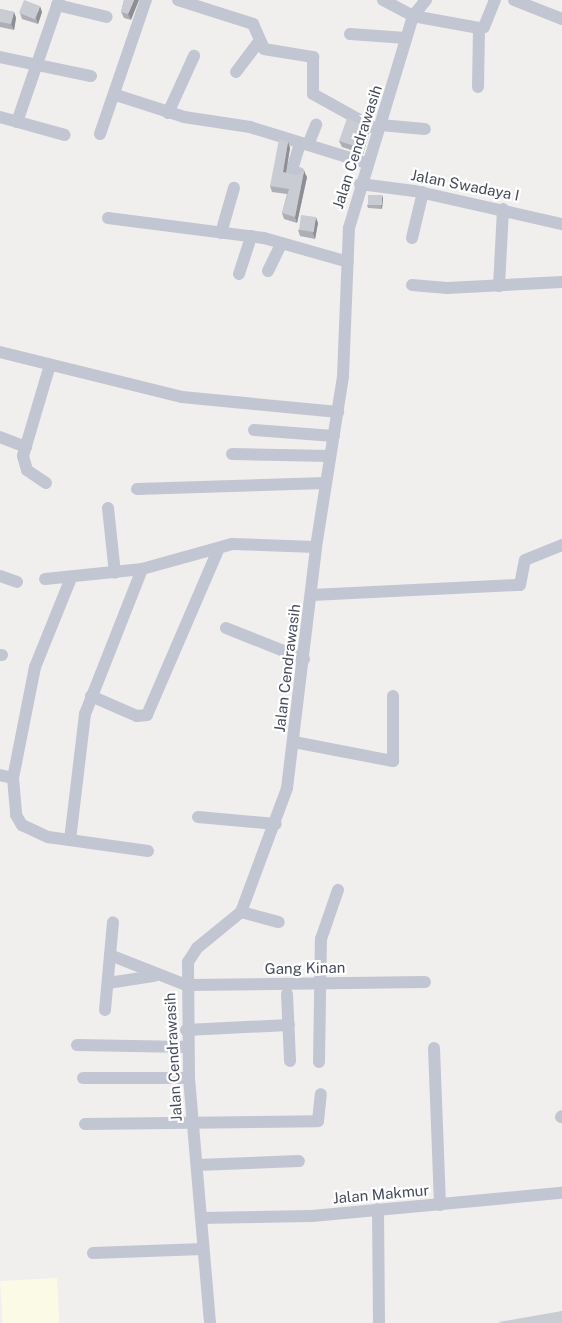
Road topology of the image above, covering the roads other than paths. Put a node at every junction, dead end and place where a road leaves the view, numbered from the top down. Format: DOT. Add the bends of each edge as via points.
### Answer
graph roads {
  1 [pos="146,0"];
  2 [pos="181,0"];
  3 [pos="383,0"];
  4 [pos="426,0"];
  5 [pos="495,0"];
  6 [pos="514,0"];
  7 [pos="58,2"];
  8 [pos="413,16"];
  9 [pos="107,17"];
  10 [pos="562,19"];
  11 [pos="479,28"];
  12 [pos="350,34"];
  13 [pos="406,38"];
  14 [pos="259,41"];
  15 [pos="194,56"];
  16 [pos="0,57"];
  17 [pos="34,63"];
  18 [pos="236,72"];
  19 [pos="91,76"];
  20 [pos="478,87"];
  21 [pos="116,95"];
  22 [pos="168,113"];
  23 [pos="0,117"];
  24 [pos="17,122"];
  25 [pos="316,125"];
  26 [pos="379,127"];
  27 [pos="425,129"];
  28 [pos="100,134"];
  29 [pos="65,135"];
  30 [pos="304,144"];
  31 [pos="366,163"];
  32 [pos="299,173"];
  33 [pos="360,184"];
  34 [pos="234,188"];
  35 [pos="424,192"];
  36 [pos="503,209"];
  37 [pos="108,218"];
  38 [pos="562,224"];
  39 [pos="221,233"];
  40 [pos="251,236"];
  41 [pos="412,238"];
  42 [pos="281,244"];
  43 [pos="348,262"];
  44 [pos="268,271"];
  45 [pos="239,274"];
  46 [pos="562,282"];
  47 [pos="412,285"];
  48 [pos="499,286"];
  49 [pos="0,352"];
  50 [pos="50,365"];
  51 [pos="338,412"];
  52 [pos="254,430"];
  53 [pos="334,436"];
  54 [pos="0,437"];
  55 [pos="26,447"];
  56 [pos="232,454"];
  57 [pos="330,456"];
  58 [pos="46,483"];
  59 [pos="325,483"];
  60 [pos="137,489"];
  61 [pos="108,508"];
  62 [pos="562,545"];
  63 [pos="316,547"];
  64 [pos="219,548"];
  65 [pos="142,568"];
  66 [pos="115,573"];
  67 [pos="0,576"];
  68 [pos="71,578"];
  69 [pos="45,579"];
  70 [pos="17,582"];
  71 [pos="312,595"];
  72 [pos="226,628"];
  73 [pos="304,659"];
  74 [pos="92,696"];
  75 [pos="393,696"];
  76 [pos="294,742"];
  77 [pos="0,775"];
  78 [pos="13,778"];
  79 [pos="198,817"];
  80 [pos="276,824"];
  81 [pos="70,840"];
  82 [pos="148,851"];
  83 [pos="338,890"];
  84 [pos="241,912"];
  85 [pos="113,922"];
  86 [pos="279,922"];
  87 [pos="110,956"];
  88 [pos="154,976"];
  89 [pos="425,982"];
  90 [pos="108,983"];
  91 [pos="317,984"];
  92 [pos="186,985"];
  93 [pos="287,994"];
  94 [pos="105,1010"];
  95 [pos="289,1024"];
  96 [pos="186,1030"];
  97 [pos="78,1046"];
  98 [pos="187,1047"];
  99 [pos="434,1048"];
  100 [pos="290,1061"];
  101 [pos="319,1062"];
  102 [pos="83,1078"];
  103 [pos="189,1078"];
  104 [pos="321,1094"];
  105 [pos="85,1124"];
  106 [pos="193,1125"];
  107 [pos="299,1161"];
  108 [pos="197,1165"];
  109 [pos="562,1193"];
  110 [pos="440,1205"];
  111 [pos="378,1209"];
  112 [pos="201,1218"];
  113 [pos="203,1249"];
  114 [pos="93,1252"];
  115 [pos="210,1323"];
  116 [pos="379,1323"];
  1 -- 21 [label="street"];
  2 -- 14 [label="street" via="253,24"];
  3 -- 8 [label="street"];
  4 -- 8 [label="street, Jalan Cendrawasih"];
  5 -- 11 [label="street" via="484,27"];
  6 -- 10 [label="street"];
  7 -- 9 [label="street"];
  7 -- 17 [label="street"];
  8 -- 11 [label="street"];
  8 -- 13 [label="street, Jalan Cendrawasih"];
  11 -- 20 [label="street"];
  12 -- 13 [label="street"];
  13 -- 26 [label="street, Jalan Cendrawasih"];
  14 -- 18 [label="street"];
  14 -- 26 [label="street" via="264,49 313,57 313,94"];
  15 -- 22 [label="street"];
  16 -- 17 [label="street"];
  17 -- 19 [label="street"];
  17 -- 24 [label="street"];
  21 -- 22 [label="street"];
  21 -- 28 [label="street"];
  22 -- 30 [label="street" via="250,128"];
  23 -- 24 [label="street"];
  24 -- 29 [label="street"];
  25 -- 30 [label="street"];
  26 -- 27 [label="street"];
  26 -- 31 [label="street, Jalan Cendrawasih"];
  30 -- 31 [label="street"];
  30 -- 32 [label="street" via="291,173"];
  31 -- 33 [label="street, Jalan Cendrawasih"];
  33 -- 35 [label="street, Jalan Swadaya I"];
  33 -- 43 [label="street, Jalan Cendrawasih" via="349,228"];
  34 -- 39 [label="street"];
  35 -- 36 [label="street, Jalan Swadaya I"];
  35 -- 41 [label="street"];
  36 -- 38 [label="street, Jalan Swadaya I"];
  36 -- 48 [label="street"];
  37 -- 39 [label="street"];
  39 -- 40 [label="street"];
  40 -- 42 [label="street"];
  40 -- 45 [label="street"];
  42 -- 43 [label="street"];
  42 -- 44 [label="street"];
  43 -- 51 [label="street, Jalan Cendrawasih"];
  46 -- 48 [label="street"];
  47 -- 48 [label="street"];
  49 -- 50 [label="street"];
  50 -- 51 [label="street" via="182,397"];
  50 -- 55 [label="street"];
  51 -- 53 [label="street, Jalan Cendrawasih"];
  52 -- 53 [label="street"];
  53 -- 57 [label="street, Jalan Cendrawasih"];
  54 -- 55 [label="street"];
  55 -- 58 [label="street" via="23,464"];
  56 -- 57 [label="street"];
  57 -- 59 [label="street, Jalan Cendrawasih"];
  59 -- 60 [label="street"];
  59 -- 63 [label="street, Jalan Cendrawasih"];
  61 -- 66 [label="street"];
  62 -- 71 [label="street" via="524,560 520,585"];
  63 -- 64 [label="street" via="263,542"];
  63 -- 71 [label="street, Jalan Cendrawasih"];
  64 -- 65 [label="street"];
  64 -- 74 [label="street" via="147,715 137,716"];
  65 -- 66 [label="street"];
  65 -- 74 [label="street"];
  66 -- 68 [label="street"];
  67 -- 70 [label="street"];
  68 -- 69 [label="street"];
  68 -- 78 [label="street" via="35,667"];
  71 -- 73 [label="street, Jalan Cendrawasih"];
  72 -- 73 [label="street"];
  73 -- 76 [label="street, Jalan Cendrawasih"];
  74 -- 81 [label="street" via="85,714"];
  75 -- 76 [label="street" via="393,761"];
  76 -- 80 [label="street, Jalan Cendrawasih"];
  77 -- 78 [label="street"];
  78 -- 81 [label="street" via="16,815 22,825 40,834"];
  79 -- 80 [label="street"];
  80 -- 84 [label="street, Jalan Cendrawasih"];
  81 -- 82 [label="street"];
  83 -- 91 [label="street" via="324,923"];
  84 -- 86 [label="street"];
  84 -- 92 [label="street, Jalan Cendrawasih" via="191,955"];
  85 -- 87 [label="street"];
  87 -- 88 [label="street, Gang Kinan"];
  87 -- 90 [label="street"];
  88 -- 90 [label="street"];
  88 -- 92 [label="street, Gang Kinan"];
  89 -- 91 [label="street, Gang Kinan"];
  90 -- 94 [label="street"];
  91 -- 92 [label="street, Gang Kinan"];
  91 -- 101 [label="street"];
  92 -- 96 [label="street, Jalan Cendrawasih"];
  93 -- 95 [label="street"];
  95 -- 96 [label="street"];
  95 -- 100 [label="street"];
  96 -- 98 [label="street, Jalan Cendrawasih"];
  97 -- 98 [label="street"];
  98 -- 103 [label="street, Jalan Cendrawasih"];
  99 -- 110 [label="street"];
  102 -- 103 [label="street"];
  103 -- 106 [label="street, Jalan Cendrawasih"];
  104 -- 106 [label="street" via="318,1121"];
  105 -- 106 [label="street"];
  106 -- 108 [label="street, Jalan Cendrawasih"];
  107 -- 108 [label="street"];
  108 -- 112 [label="street, Jalan Cendrawasih"];
  109 -- 110 [label="street, Jalan Makmur"];
  110 -- 111 [label="street, Jalan Makmur"];
  111 -- 112 [label="street, Jalan Makmur"];
  111 -- 116 [label="street"];
  112 -- 113 [label="street, Jalan Cendrawasih"];
  113 -- 114 [label="street"];
  113 -- 115 [label="street, Jalan Cendrawasih"];
}
